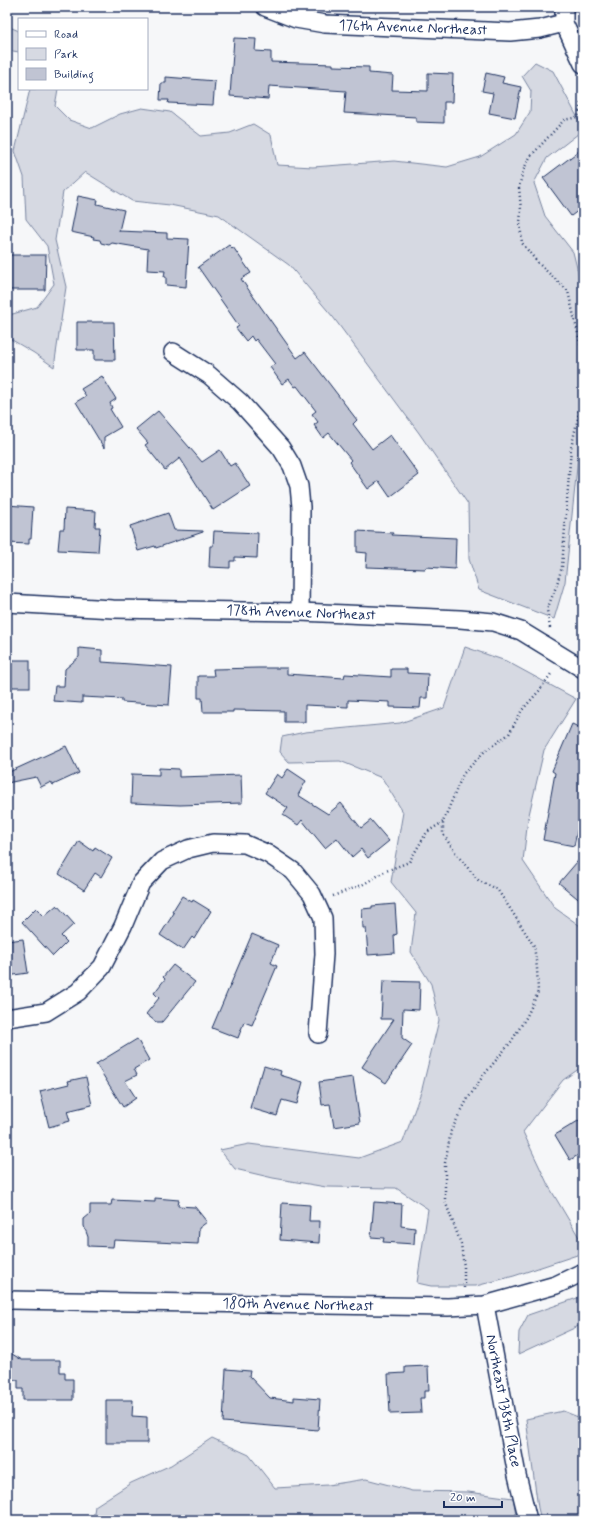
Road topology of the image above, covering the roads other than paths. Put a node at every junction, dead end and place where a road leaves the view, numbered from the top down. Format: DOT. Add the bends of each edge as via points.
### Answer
graph roads {
  1 [pos="265,7"];
  2 [pos="564,15"];
  3 [pos="583,64"];
  4 [pos="173,352"];
  5 [pos="7,603"];
  6 [pos="300,612"];
  7 [pos="583,669"];
  8 [pos="7,1018"];
  9 [pos="318,1034"];
  10 [pos="583,1272"];
  11 [pos="7,1300"];
  12 [pos="485,1305"];
  13 [pos="528,1520"];
  1 -- 2 [label="street, 176th Avenue Northeast" via="296,19 325,24 510,32 540,29"];
  2 -- 3 [label="street"];
  4 -- 6 [label="street" via="210,375 240,402 281,448 292,466 299,486 301,507"];
  5 -- 6 [label="street, 178th Avenue Northeast" via="113,609"];
  6 -- 7 [label="street, 178th Avenue Northeast" via="494,622 521,631"];
  8 -- 9 [label="street" via="46,1012 78,992 102,967 141,883 162,861 213,843 245,844 268,854 292,871 312,894 323,918 324,954"];
  10 -- 12 [label="street, 180th Avenue Northeast" via="556,1285"];
  11 -- 12 [label="street, 180th Avenue Northeast" via="440,1307"];
  12 -- 13 [label="street, Northeast 138th Place"];
}
